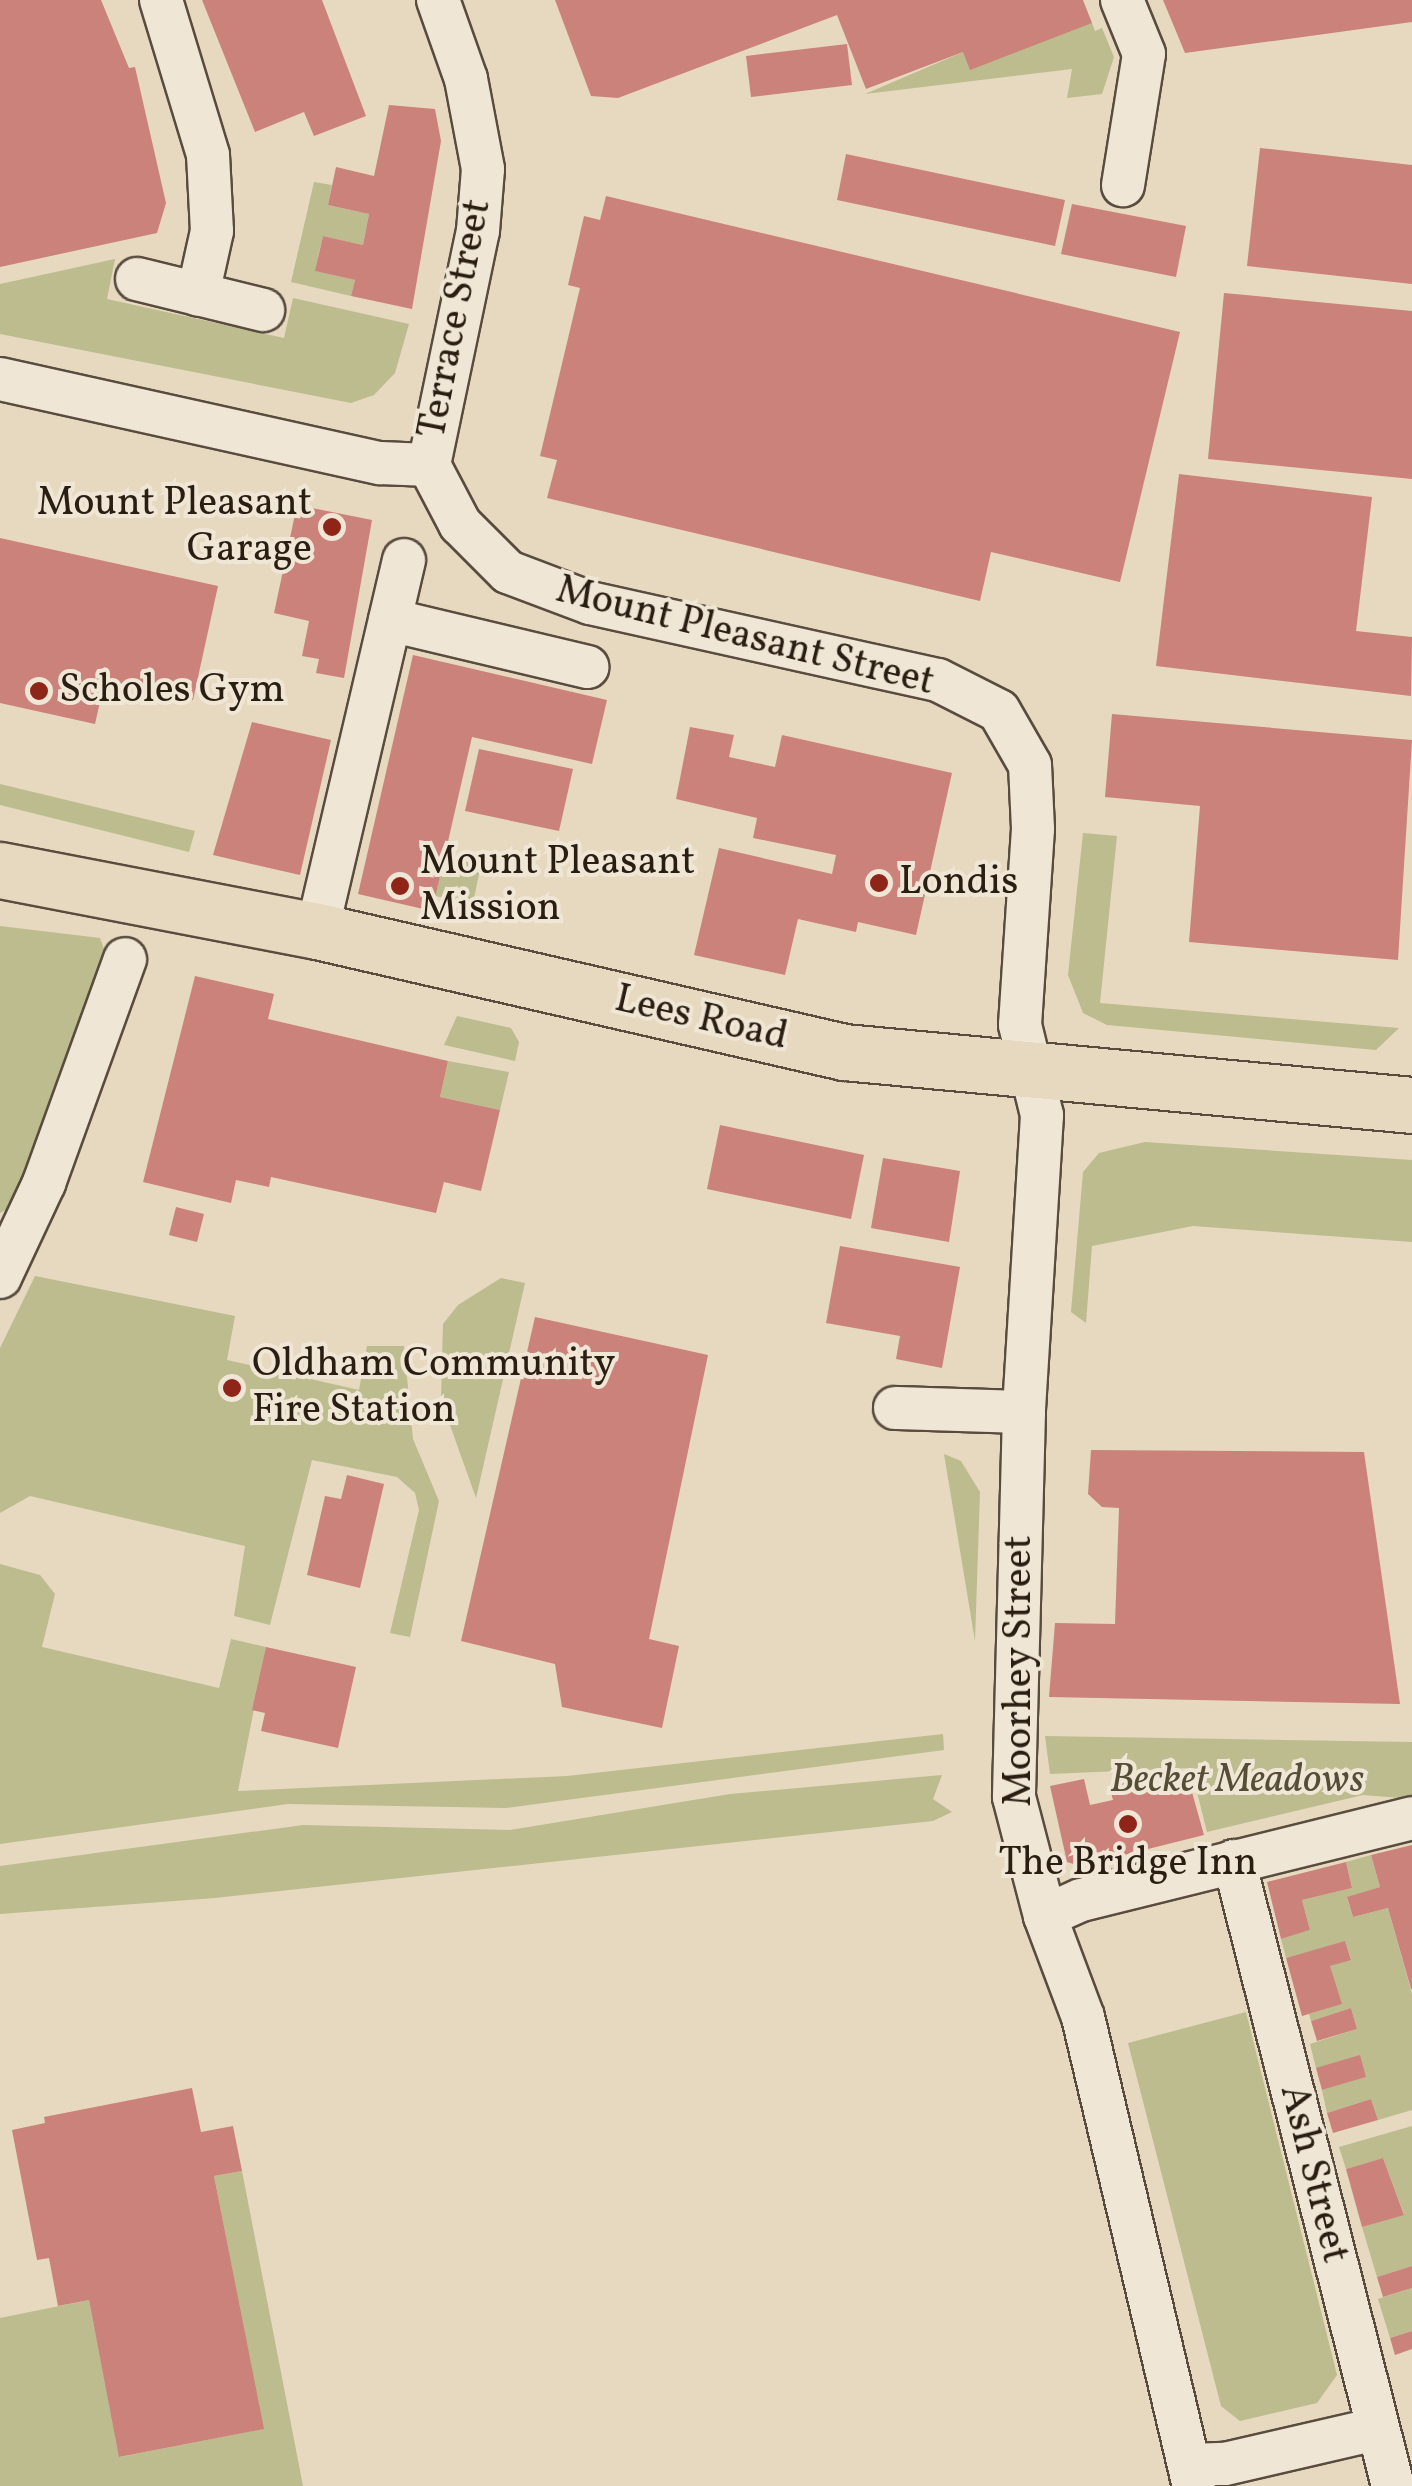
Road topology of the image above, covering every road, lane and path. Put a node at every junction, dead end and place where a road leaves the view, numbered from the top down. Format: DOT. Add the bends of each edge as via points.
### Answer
graph roads {
  1 [pos="161,0"];
  2 [pos="438,0"];
  3 [pos="1122,0"];
  4 [pos="1123,186"];
  5 [pos="137,279"];
  6 [pos="198,294"];
  7 [pos="263,310"];
  8 [pos="0,379"];
  9 [pos="429,466"];
  10 [pos="404,560"];
  11 [pos="390,620"];
  12 [pos="587,667"];
  13 [pos="0,870"];
  14 [pos="317,932"];
  15 [pos="125,959"];
  16 [pos="1029,1074"];
  17 [pos="1412,1105"];
  18 [pos="0,1277"];
  19 [pos="894,1408"];
  20 [pos="1024,1412"];
  21 [pos="1412,1818"];
  22 [pos="1234,1861"];
  23 [pos="1045,1916"];
  24 [pos="1377,2429"];
  25 [pos="1192,2476"];
  26 [pos="1393,2486"];
  1 -- 6 [label="street" via="208,154 212,231"];
  2 -- 9 [label="street, Terrace Street" via="466,80 483,169 478,231"];
  3 -- 4 [label="street" via="1144,54"];
  5 -- 6 [label="street"];
  6 -- 7 [label="street"];
  8 -- 9 [label="street" via="380,464"];
  9 -- 16 [label="street, Mount Pleasant Street" via="483,552 552,592 938,680 999,710 1030,765 1033,829 1020,1006"];
  10 -- 11 [label="street"];
  11 -- 12 [label="street"];
  11 -- 14 [label="street"];
  13 -- 14 [label="main road, Lees Road"];
  14 -- 16 [label="main road, Lees Road" via="844,1052"];
  15 -- 18 [label="street" via="44,1183"];
  16 -- 17 [label="main road, Lees Road"];
  16 -- 20 [label="street, Moorhey Street" via="1042,1115"];
  19 -- 20 [label="street"];
  20 -- 23 [label="street, Moorhey Street" via="1014,1797"];
  21 -- 22 [label="street"];
  22 -- 23 [label="street"];
  22 -- 24 [label="street, Ash Street"];
  23 -- 25 [label="street, Moorhey Street" via="1083,2017"];
  24 -- 25 [label="street"];
  24 -- 26 [label="street, Ash Street"];
}
